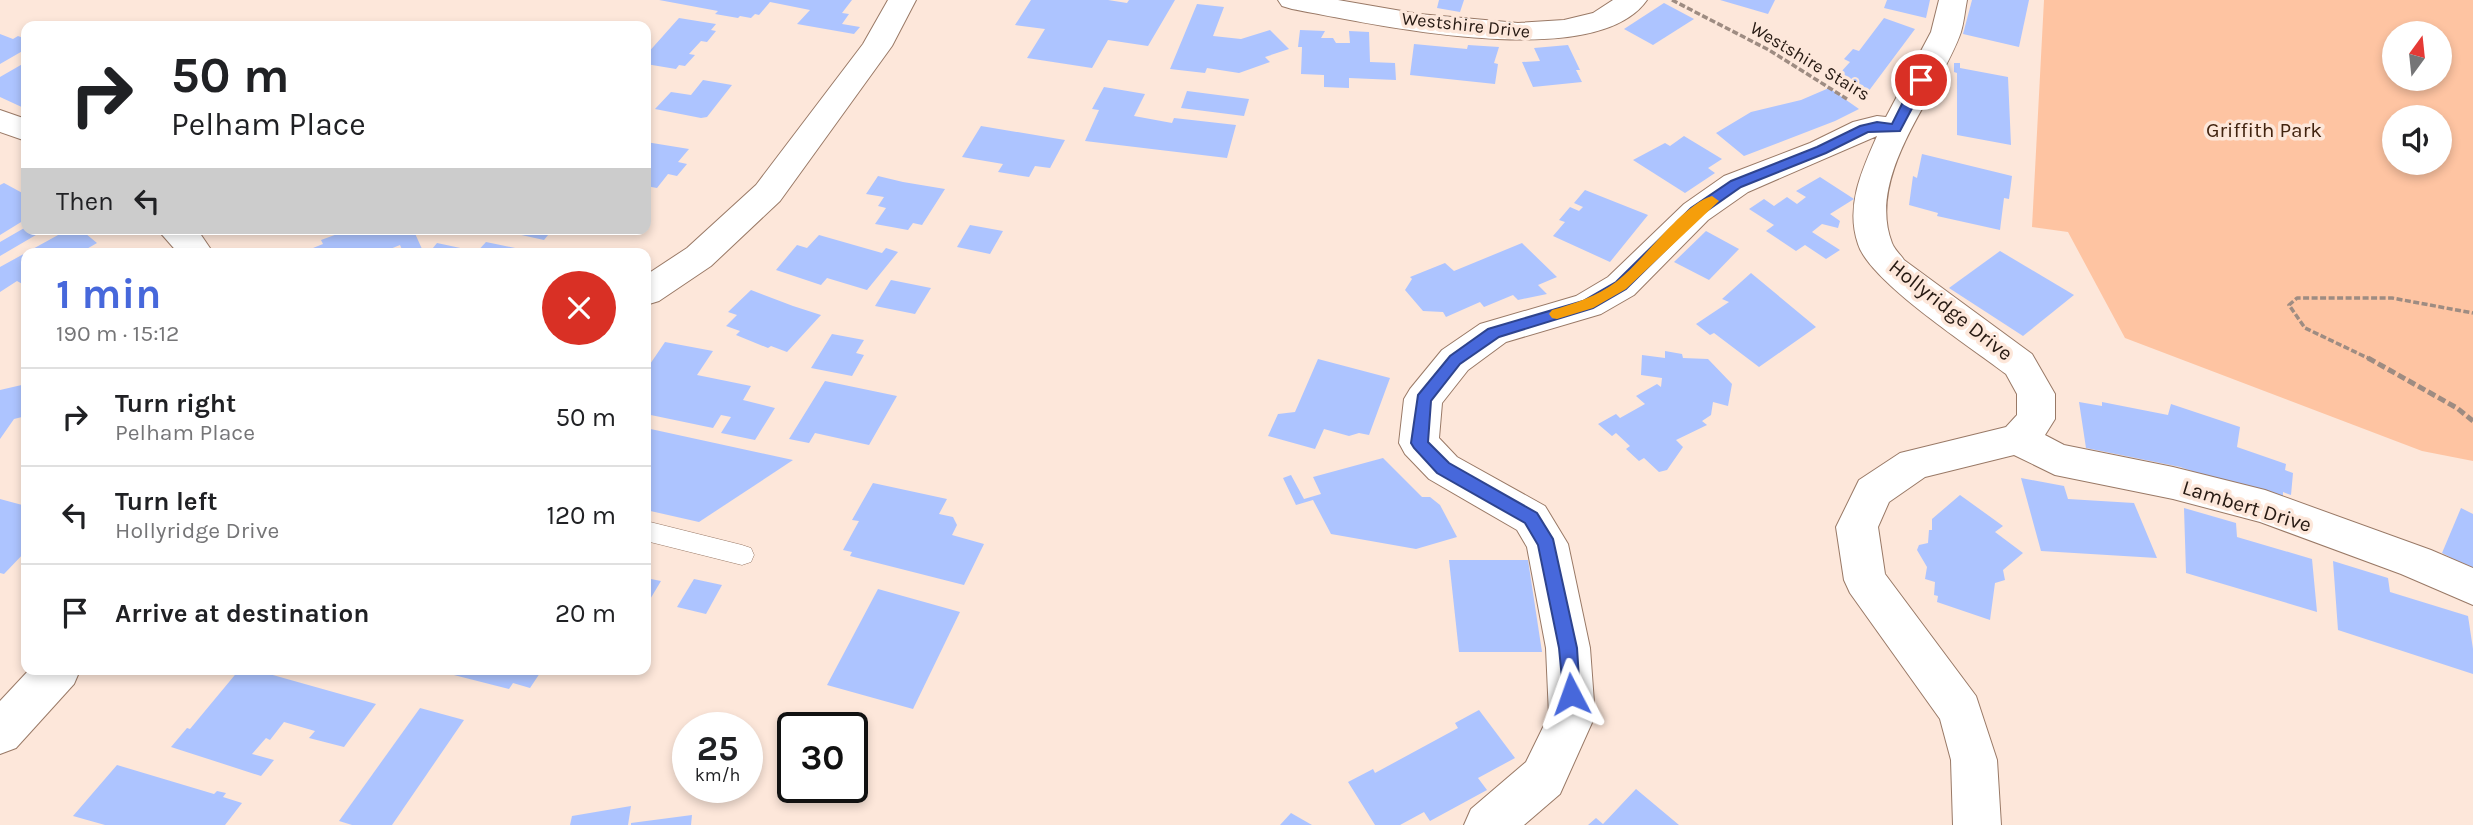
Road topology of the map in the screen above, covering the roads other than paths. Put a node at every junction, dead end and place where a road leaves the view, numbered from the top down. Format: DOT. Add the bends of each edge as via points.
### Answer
graph roads {
  1 [pos="902,0"];
  2 [pos="1292,0"];
  3 [pos="1633,0"];
  4 [pos="1953,0"];
  5 [pos="0,120"];
  6 [pos="1896,128"];
  7 [pos="21,129"];
  8 [pos="180,235"];
  9 [pos="191,248"];
  10 [pos="651,289"];
  11 [pos="2018,439"];
  12 [pos="651,532"];
  13 [pos="742,555"];
  14 [pos="2473,587"];
  15 [pos="53,675"];
  16 [pos="0,733"];
  17 [pos="1488,825"];
  18 [pos="1977,825"];
  1 -- 10 [label="street" via="877,46 768,193 699,257"];
  2 -- 3 [label="street, Westshire Drive" via="1498,32 1545,32 1595,23"];
  4 -- 6 [label="street, Hollyridge Drive" via="1946,32"];
  5 -- 7 [label="street"];
  6 -- 11 [label="street, Hollyridge Drive" via="1875,177 1870,211 1875,245 1892,269 2019,364 2036,394 2036,419"];
  6 -- 17 [label="street" via="1864,129 1736,184 1696,212 1621,286 1588,305 1493,333 1455,360 1423,399 1419,443 1443,468 1531,518 1547,544 1568,648 1572,716 1543,778"];
  8 -- 9 [label="street"];
  11 -- 14 [label="street, Lambert Drive" via="2056,459 2265,507"];
  11 -- 18 [label="street" via="1914,464 1873,491 1857,527 1866,580 1959,711 1974,760"];
  12 -- 13 [label="lane"];
  15 -- 16 [label="street"];
}
